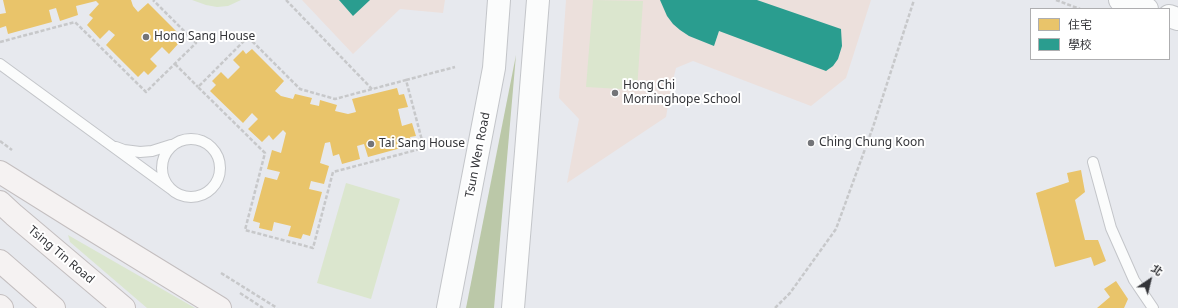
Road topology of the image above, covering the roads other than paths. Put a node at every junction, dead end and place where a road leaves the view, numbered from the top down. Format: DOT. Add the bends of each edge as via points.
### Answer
graph roads {
  1 [pos="499,0"];
  2 [pos="538,0"];
  3 [pos="1120,0"];
  4 [pos="1144,8"];
  5 [pos="0,64"];
  6 [pos="174,143"];
  7 [pos="109,144"];
  8 [pos="1093,162"];
  9 [pos="0,172"];
  10 [pos="171,190"];
  11 [pos="0,202"];
  12 [pos="0,261"];
  13 [pos="54,308"];
  14 [pos="124,308"];
  15 [pos="220,308"];
  16 [pos="448,308"];
  17 [pos="513,308"];
  18 [pos="1153,308"];
  1 -- 16 [label="main road, Tsun Wen Road" via="494,68"];
  2 -- 17 [label="main road"];
  3 -- 4 [label="main road"];
  5 -- 7 [label="lane"];
  6 -- 7 [label="lane" via="164,148 140,152 124,150"];
  6 -- 10 [label="lane" via="165,153 162,165 164,178"];
  6 -- 10 [label="lane" via="187,138 200,139 215,151 219,157 221,170 217,182 208,192 196,197 183,196"];
  7 -- 10 [label="lane"];
  8 -- 18 [label="lane" via="1111,228 1134,280"];
  9 -- 15 [label="main road"];
  11 -- 14 [label="main road, Tsing Tin Road"];
  12 -- 13 [label="main road"];
}
